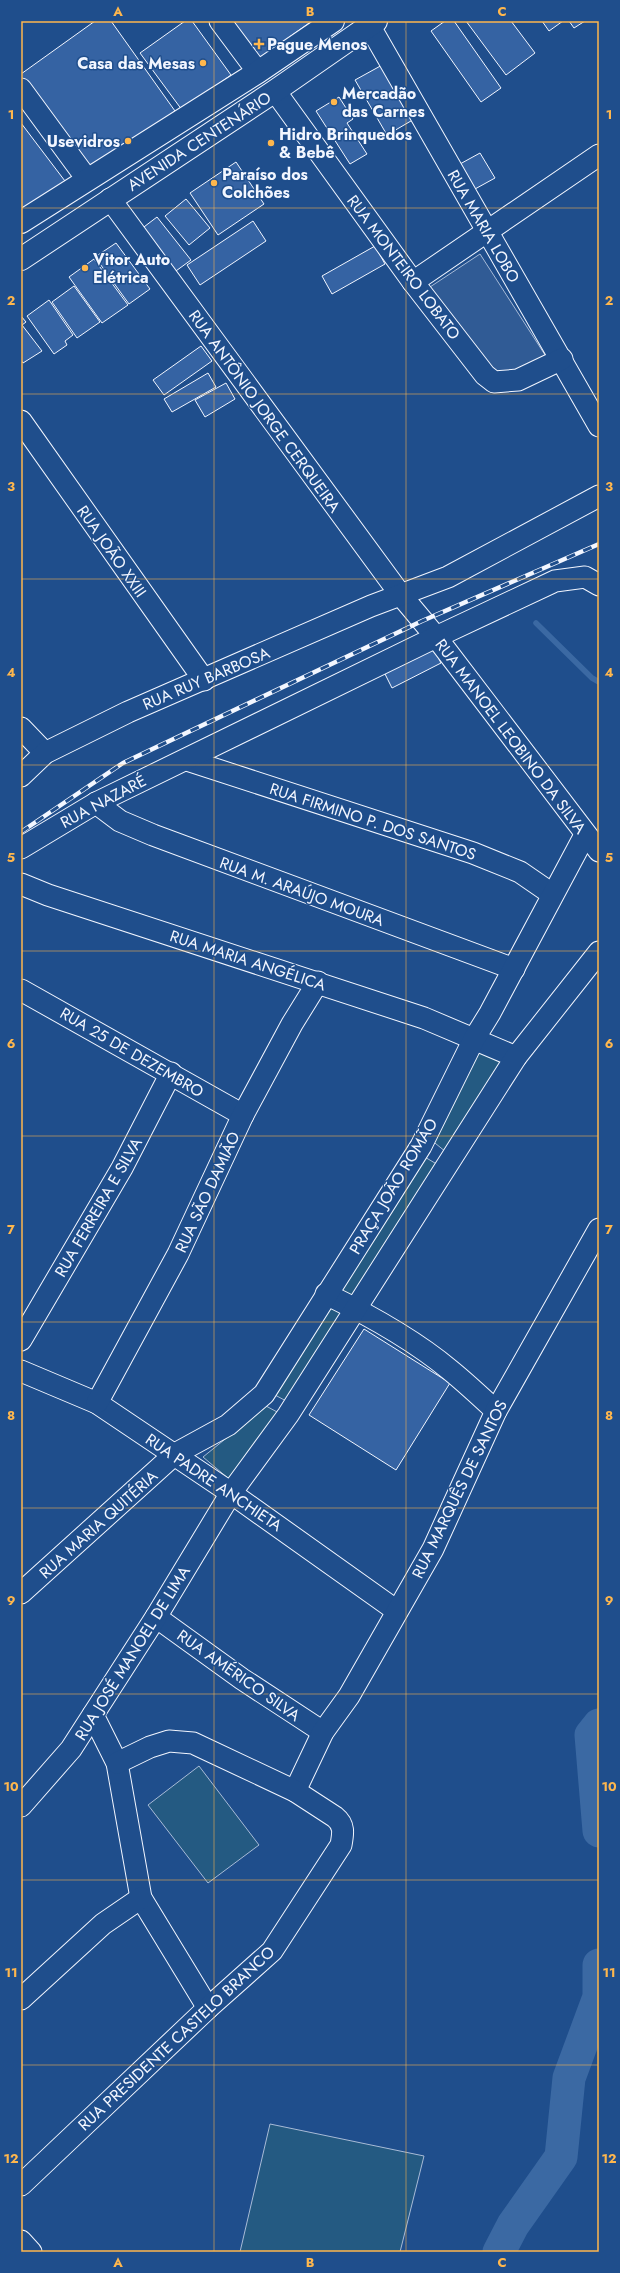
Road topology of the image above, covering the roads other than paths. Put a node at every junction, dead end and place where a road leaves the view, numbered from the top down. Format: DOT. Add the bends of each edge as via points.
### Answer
graph roads {
  1 [pos="220,21"];
  2 [pos="333,21"];
  3 [pos="373,23"];
  4 [pos="258,72"];
  5 [pos="21,89"];
  6 [pos="275,91"];
  7 [pos="599,155"];
  8 [pos="87,179"];
  9 [pos="110,199"];
  10 [pos="21,222"];
  11 [pos="488,232"];
  12 [pos="21,259"];
  13 [pos="413,282"];
  14 [pos="562,359"];
  15 [pos="21,421"];
  16 [pos="599,426"];
  17 [pos="599,496"];
  18 [pos="599,586"];
  19 [pos="400,594"];
  20 [pos="422,621"];
  21 [pos="436,637"];
  22 [pos="204,680"];
  23 [pos="21,728"];
  24 [pos="45,753"];
  25 [pos="187,760"];
  26 [pos="21,776"];
  27 [pos="96,803"];
  28 [pos="585,835"];
  29 [pos="21,848"];
  30 [pos="599,851"];
  31 [pos="21,884"];
  32 [pos="552,894"];
  33 [pos="595,967"];
  34 [pos="514,969"];
  35 [pos="318,982"];
  36 [pos="21,991"];
  37 [pos="474,1039"];
  38 [pos="516,1057"];
  39 [pos="171,1073"];
  40 [pos="243,1116"];
  41 [pos="421,1146"];
  42 [pos="446,1165"];
  43 [pos="599,1229"];
  44 [pos="326,1294"];
  45 [pos="356,1309"];
  46 [pos="21,1340"];
  47 [pos="21,1371"];
  48 [pos="264,1394"];
  49 [pos="97,1403"];
  50 [pos="496,1411"];
  51 [pos="288,1415"];
  52 [pos="175,1454"];
  53 [pos="231,1493"];
  54 [pos="21,1593"];
  55 [pos="397,1611"];
  56 [pos="156,1617"];
  57 [pos="93,1715"];
  58 [pos="323,1732"];
  59 [pos="117,1763"];
  60 [pos="295,1791"];
  61 [pos="21,1806"];
  62 [pos="141,1898"];
  63 [pos="21,1999"];
  64 [pos="208,2008"];
  65 [pos="21,2185"];
  66 [pos="21,2241"];
  67 [pos="31,2252"];
  1 -- 4 [label="street"];
  2 -- 4 [label="main road, AVENIDA CENTENÁRIO"];
  3 -- 6 [label="main road, AVENIDA CENTENÁRIO"];
  3 -- 11 [label="street, RUA MARIA LOBO"];
  4 -- 8 [label="main road, AVENIDA CENTENÁRIO"];
  5 -- 8 [label="street"];
  6 -- 9 [label="main road, AVENIDA CENTENÁRIO"];
  6 -- 13 [label="street, RUA MONTEIRO LOBATO"];
  7 -- 11 [label="street"];
  8 -- 10 [label="main road, AVENIDA CENTENÁRIO"];
  9 -- 12 [label="main road, AVENIDA CENTENÁRIO"];
  9 -- 19 [label="street, RUA ANTÔNIO JORGE CERQUEIRA"];
  11 -- 13 [label="street"];
  11 -- 14 [label="street, RUA MARIA LOBO"];
  13 -- 14 [label="street, RUA MONTEIRO LOBATO" via="485,375 494,382 518,380"];
  14 -- 16 [label="street, RUA MARIA LOBO"];
  15 -- 22 [label="street, RUA JOÃO XXIII"];
  17 -- 19 [label="street, RUA RUY BARBOSA" via="448,576"];
  18 -- 21 [label="street, RUA NAZARÉ" via="585,577 555,582"];
  19 -- 20 [label="street, RUA ANTÔNIO JORGE CERQUEIRA"];
  19 -- 22 [label="street, RUA RUY BARBOSA"];
  20 -- 21 [label="street, RUA MANOEL LEOBINO DA SILVA"];
  21 -- 25 [label="street, RUA NAZARÉ"];
  21 -- 28 [label="street, RUA MANOEL LEOBINO DA SILVA"];
  22 -- 24 [label="street, RUA RUY BARBOSA" via="128,712"];
  23 -- 24 [label="street"];
  24 -- 26 [label="street, RUA RUY BARBOSA"];
  25 -- 27 [label="street, RUA NAZARÉ"];
  25 -- 32 [label="street, RUA FIRMINO P. DOS SANTOS" via="472,853 520,872"];
  27 -- 29 [label="street, RUA NAZARÉ"];
  27 -- 34 [label="street, RUA M. ARAÚJO MOURA" via="120,821 153,835"];
  28 -- 30 [label="street, RUA MANOEL LEOBINO DA SILVA"];
  28 -- 32 [label="street, PRAÇA JOÃO ROMÃO"];
  31 -- 35 [label="street, RUA MARIA ANGÉLICA"];
  32 -- 34 [label="street, PRAÇA JOÃO ROMÃO"];
  33 -- 38 [label="street, PRAÇA JOÃO ROMÃO"];
  34 -- 37 [label="street, PRAÇA JOÃO ROMÃO"];
  35 -- 37 [label="street, RUA MARIA ANGÉLICA" via="424,1018"];
  35 -- 40 [label="street, RUA SÃO DAMIÃO" via="292,1024"];
  36 -- 39 [label="street, RUA 25 DE DEZEMBRO"];
  37 -- 38 [label="street, RUA MARIA ANGÉLICA"];
  37 -- 41 [label="street, PRAÇA JOÃO ROMÃO"];
  38 -- 42 [label="street, PRAÇA JOÃO ROMÃO"];
  39 -- 40 [label="street, RUA 25 DE DEZEMBRO"];
  39 -- 46 [label="street, RUA FERREIRA E SILVA" via="122,1168"];
  40 -- 49 [label="street, RUA SÃO DAMIÃO" via="178,1254"];
  41 -- 42 [label="street"];
  41 -- 44 [label="street, PRAÇA JOÃO ROMÃO"];
  42 -- 45 [label="street, PRAÇA JOÃO ROMÃO"];
  43 -- 50 [label="street, RUA MARQUÊS DE SANTOS"];
  44 -- 45 [label="street"];
  44 -- 48 [label="street, PRAÇA JOÃO ROMÃO"];
  45 -- 50 [label="street" via="450,1369"];
  45 -- 51 [label="street, PRAÇA JOÃO ROMÃO"];
  47 -- 49 [label="street, RUA PADRE ANCHIETA"];
  48 -- 51 [label="street"];
  48 -- 52 [label="street, PRAÇA JOÃO ROMÃO" via="228,1425"];
  49 -- 52 [label="street, RUA PADRE ANCHIETA"];
  50 -- 55 [label="street, RUA MARQUÊS DE SANTOS" via="433,1549"];
  51 -- 53 [label="street, PRAÇA JOÃO ROMÃO"];
  52 -- 53 [label="street, RUA PADRE ANCHIETA"];
  52 -- 54 [label="street, RUA MARIA QUITÉRIA"];
  53 -- 55 [label="street, RUA PADRE ANCHIETA"];
  53 -- 56 [label="street, RUA JOSÉ MANOEL DE LIMA"];
  55 -- 58 [label="street, RUA MARQUÊS DE SANTOS" via="348,1696"];
  56 -- 57 [label="street, RUA JOSÉ MANOEL DE LIMA"];
  56 -- 58 [label="street, RUA AMÉRICO SILVA" via="242,1679"];
  57 -- 59 [label="street"];
  57 -- 61 [label="street, RUA JOSÉ MANOEL DE LIMA" via="71,1749"];
  58 -- 60 [label="street, RUA MARQUÊS DE SANTOS"];
  59 -- 60 [label="street" via="150,1747 170,1741 193,1743"];
  59 -- 62 [label="street"];
  60 -- 64 [label="street, RUA PRESIDENTE CASTELO BRANCO" via="340,1821 343,1830 341,1845 272,1951"];
  62 -- 63 [label="street" via="103,1924"];
  62 -- 64 [label="street"];
  64 -- 65 [label="street, RUA PRESIDENTE CASTELO BRANCO"];
  66 -- 67 [label="street"];
}
